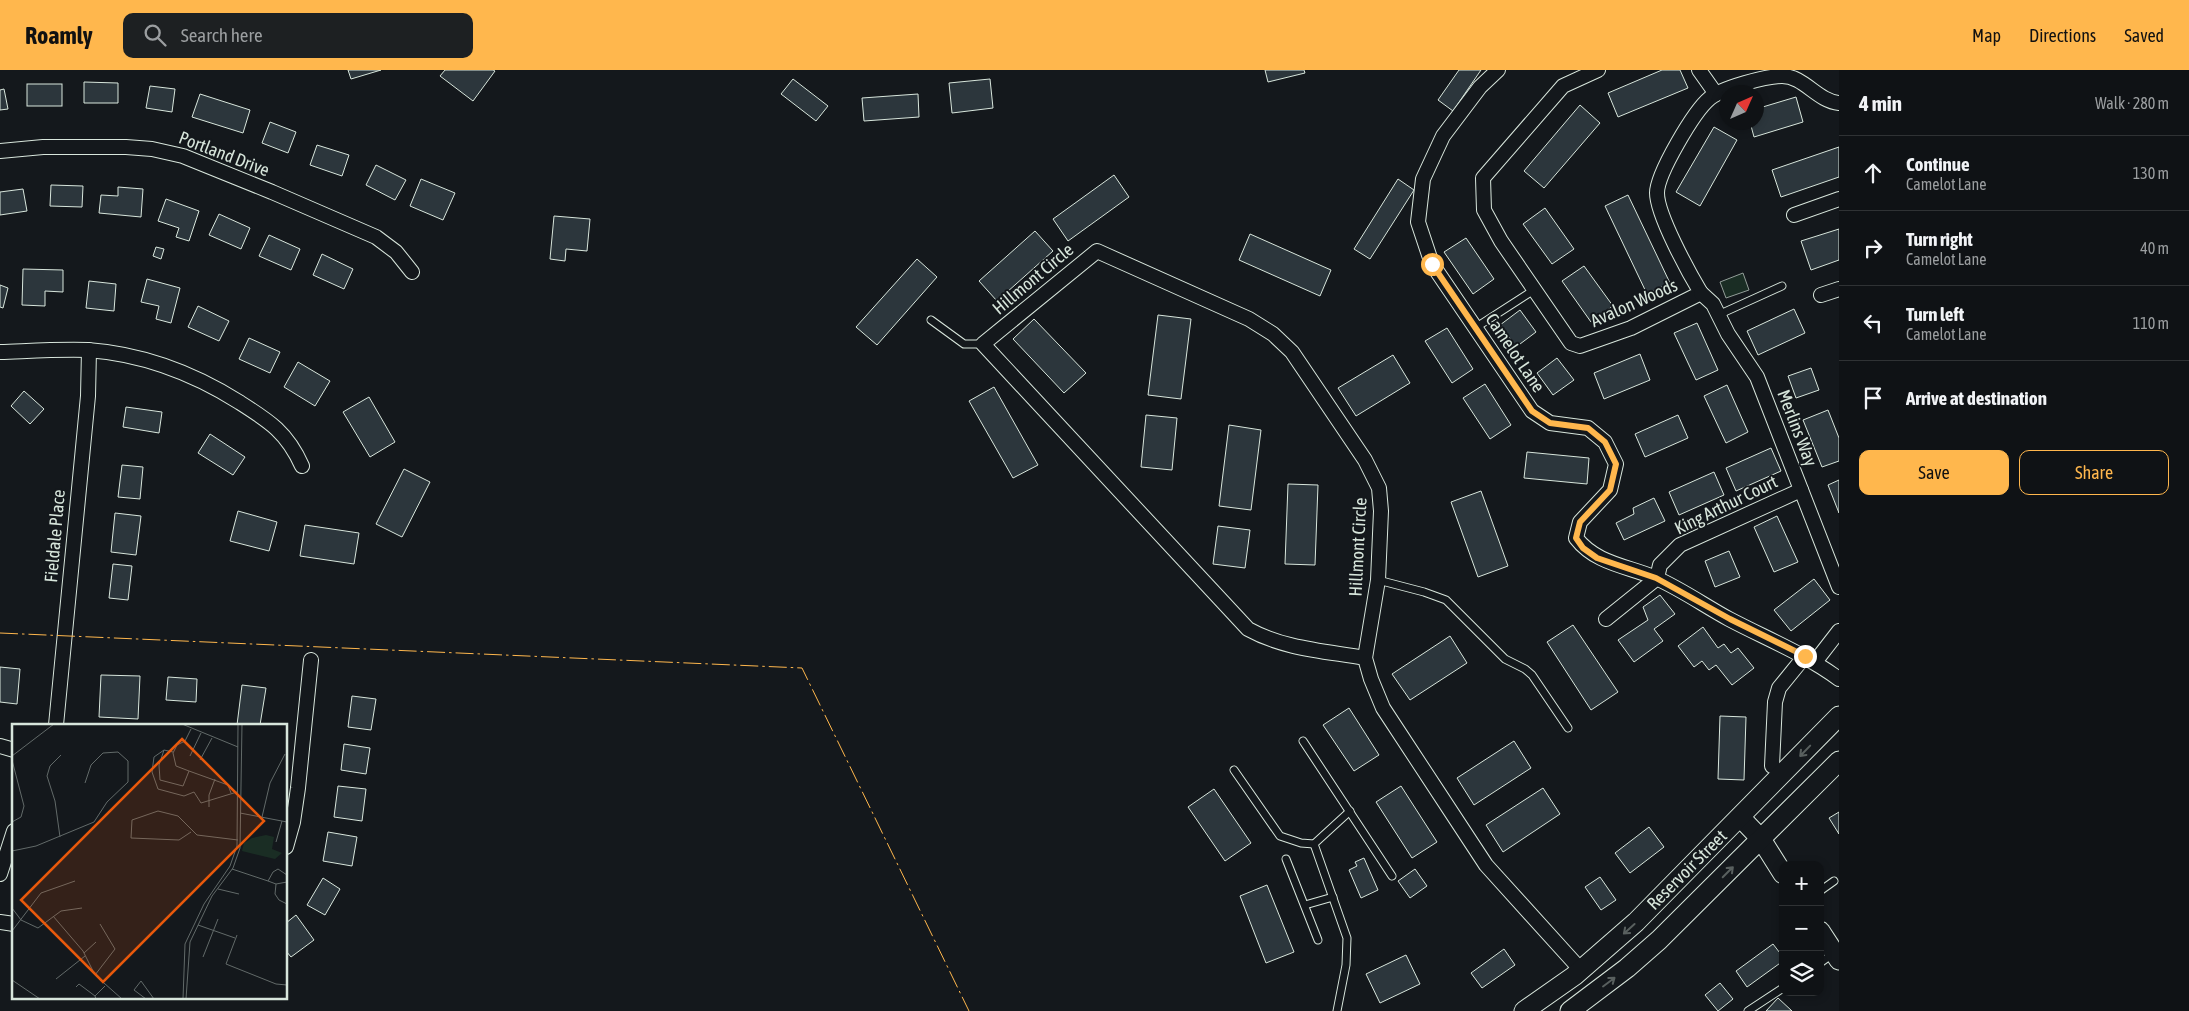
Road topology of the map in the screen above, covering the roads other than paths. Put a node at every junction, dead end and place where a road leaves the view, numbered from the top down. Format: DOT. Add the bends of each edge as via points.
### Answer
graph roads {
  1 [pos="1498,70"];
  2 [pos="1598,70"];
  3 [pos="1699,70"];
  4 [pos="1716,94"];
  5 [pos="1839,103"];
  6 [pos="0,151"];
  7 [pos="1839,199"];
  8 [pos="1794,215"];
  9 [pos="412,272"];
  10 [pos="1782,286"];
  11 [pos="1839,289"];
  12 [pos="1534,290"];
  13 [pos="1701,293"];
  14 [pos="1821,295"];
  15 [pos="1718,315"];
  16 [pos="931,320"];
  17 [pos="1475,328"];
  18 [pos="984,344"];
  19 [pos="89,350"];
  20 [pos="0,352"];
  21 [pos="302,466"];
  22 [pos="1801,490"];
  23 [pos="1656,578"];
  24 [pos="1378,580"];
  25 [pos="1839,586"];
  26 [pos="1606,619"];
  27 [pos="1839,631"];
  28 [pos="1366,658"];
  29 [pos="1810,659"];
  30 [pos="311,660"];
  31 [pos="1839,680"];
  32 [pos="1839,716"];
  33 [pos="56,724"];
  34 [pos="1568,728"];
  35 [pos="1303,741"];
  36 [pos="1839,760"];
  37 [pos="1772,766"];
  38 [pos="1234,770"];
  39 [pos="1350,811"];
  40 [pos="1740,817"];
  41 [pos="12,837"];
  42 [pos="1761,839"];
  43 [pos="288,840"];
  44 [pos="1314,844"];
  45 [pos="1286,859"];
  46 [pos="1779,868"];
  47 [pos="0,874"];
  48 [pos="1392,876"];
  49 [pos="1834,881"];
  50 [pos="1824,888"];
  51 [pos="1333,897"];
  52 [pos="1305,905"];
  53 [pos="1318,940"];
  54 [pos="1824,941"];
  55 [pos="1831,959"];
  56 [pos="1581,970"];
  57 [pos="1779,991"];
  58 [pos="1338,1011"];
  59 [pos="1524,1011"];
  60 [pos="1570,1011"];
  61 [pos="1748,1011"];
  1 -- 17 [label="street, Camelot Lane" via="1480,87 1443,136 1423,179 1418,222 1432,264"];
  2 -- 12 [label="street, Avalon Woods" via="1562,86 1483,178 1484,210"];
  3 -- 4 [label="street"];
  4 -- 5 [label="street, Avalon Woods" via="1787,76 1826,100"];
  4 -- 13 [label="street, Avalon Woods" via="1703,105 1662,171 1657,194 1663,216"];
  6 -- 9 [label="street, Portland Drive" via="43,147 131,148 183,156 376,237 396,252"];
  7 -- 8 [label="street"];
  10 -- 15 [label="lane"];
  11 -- 14 [label="street"];
  12 -- 13 [label="street, Avalon Woods" via="1571,343 1580,346 1631,328"];
  12 -- 17 [label="lane"];
  13 -- 15 [label="street, Merlins Way" via="1713,304"];
  15 -- 22 [label="street, Merlins Way" via="1757,377"];
  16 -- 18 [label="lane" via="964,344"];
  17 -- 23 [label="street, Camelot Lane" via="1532,411 1550,423 1588,428 1605,442 1616,464 1610,490 1580,522 1576,538 1597,558"];
  18 -- 24 [label="street, Hillmont Circle" via="1096,251 1249,319 1274,334 1292,352 1365,460 1379,488"];
  18 -- 28 [label="street" via="1248,629 1266,640"];
  19 -- 20 [label="street"];
  19 -- 21 [label="street" via="157,363 214,388 281,432 292,444"];
  19 -- 33 [label="street, Fieldale Place" via="88,396"];
  22 -- 23 [label="street, King Arthur Court" via="1680,545 1660,565"];
  22 -- 25 [label="street, Merlins Way"];
  23 -- 26 [label="street, King Arthur Court"];
  23 -- 29 [label="street, Camelot Lane"];
  24 -- 28 [label="street, Hillmont Circle"];
  24 -- 34 [label="lane" via="1446,600 1505,659 1532,675"];
  27 -- 29 [label="street"];
  28 -- 56 [label="street, Hillmont Circle" via="1383,708 1486,865"];
  29 -- 31 [label="street, Camelot Lane"];
  29 -- 37 [label="street" via="1779,688 1775,702"];
  30 -- 43 [label="street" via="298,788"];
  32 -- 40 [label="main road, Reservoir Street, one-way"];
  35 -- 39 [label="lane"];
  36 -- 42 [label="main road, Reservoir Street"];
  38 -- 44 [label="lane" via="1280,836"];
  39 -- 44 [label="lane"];
  39 -- 48 [label="lane"];
  40 -- 42 [label="main road"];
  40 -- 56 [label="main road, Reservoir Street, one-way" via="1636,922"];
  41 -- 47 [label="street"];
  42 -- 46 [label="main road"];
  60 -- 42 [label="main road, Reservoir Street, one-way" via="1659,940"];
  44 -- 51 [label="lane"];
  45 -- 52 [label="lane"];
  49 -- 50 [label="lane"];
  51 -- 52 [label="lane"];
  51 -- 58 [label="lane" via="1348,947"];
  52 -- 53 [label="lane"];
  54 -- 55 [label="main road"];
  56 -- 59 [label="main road, Reservoir Street"];
  57 -- 61 [label="lane"];
}
